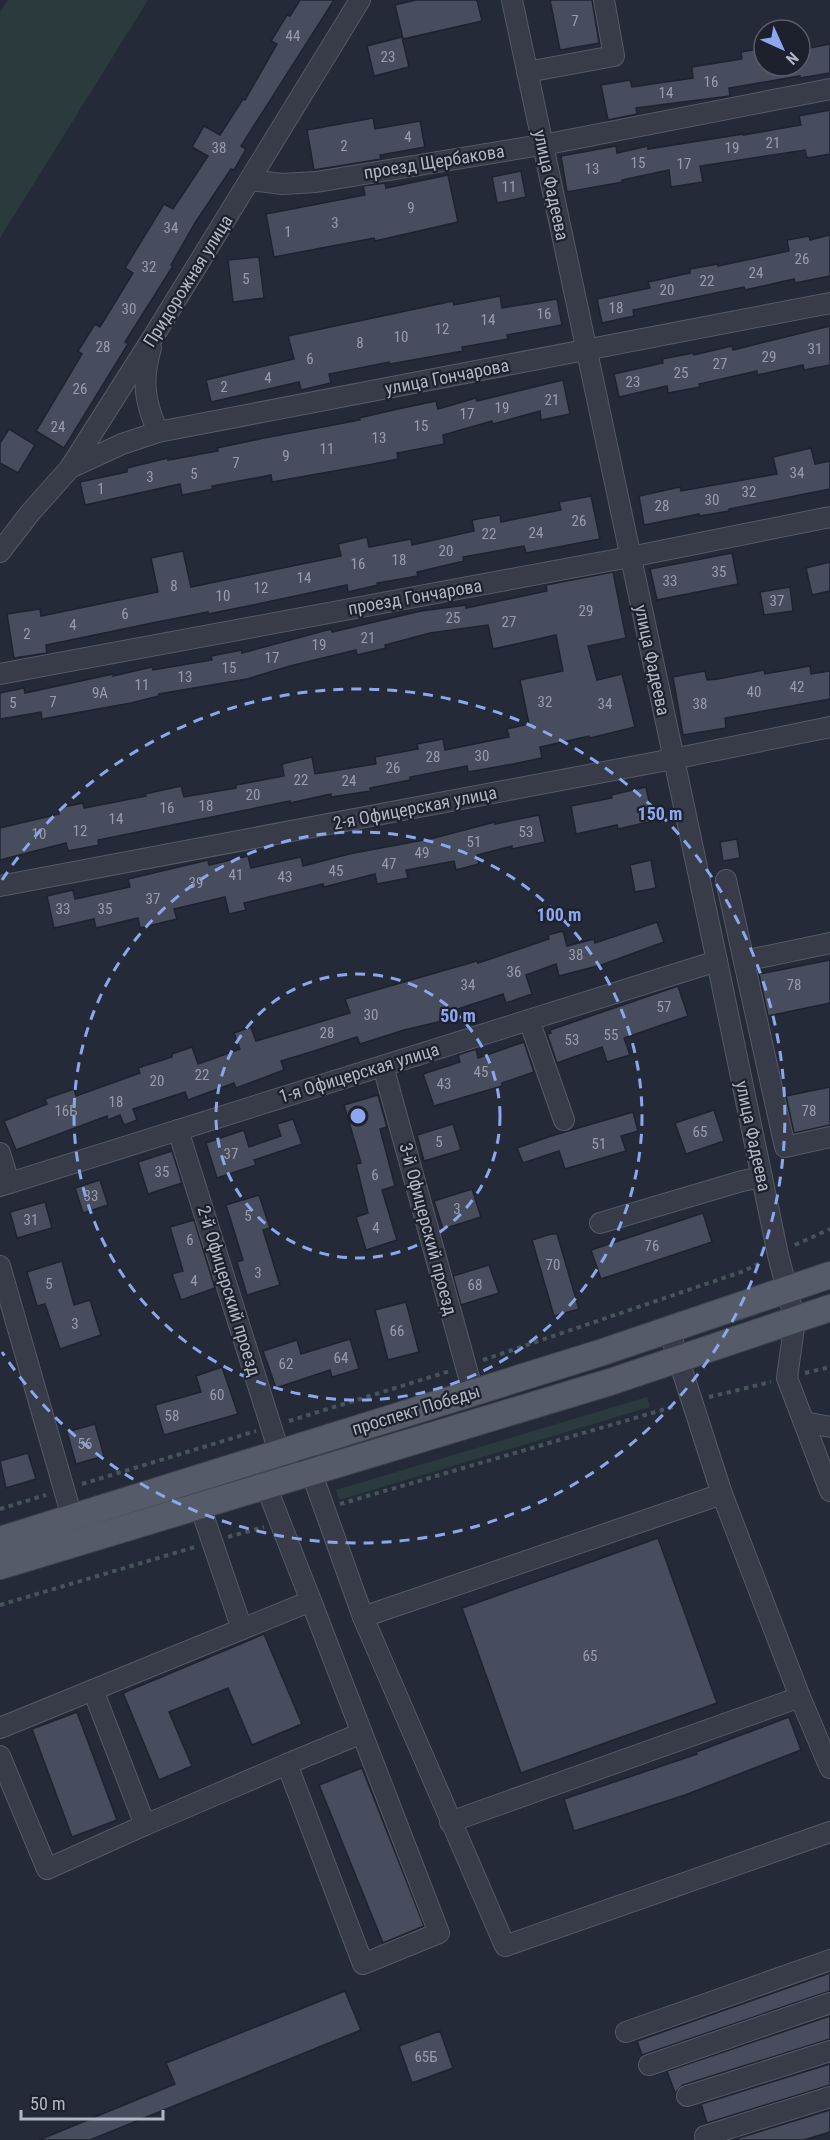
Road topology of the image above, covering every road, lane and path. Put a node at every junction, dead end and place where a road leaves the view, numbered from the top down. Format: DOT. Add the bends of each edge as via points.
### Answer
graph roads {
  1 [pos="360,0"];
  2 [pos="512,0"];
  3 [pos="604,0"];
  4 [pos="527,72"];
  5 [pos="830,89"];
  6 [pos="543,144"];
  7 [pos="250,180"];
  8 [pos="830,303"];
  9 [pos="155,334"];
  10 [pos="586,350"];
  11 [pos="158,432"];
  12 [pos="70,468"];
  13 [pos="830,517"];
  14 [pos="0,552"];
  15 [pos="630,557"];
  16 [pos="0,674"];
  17 [pos="830,727"];
  18 [pos="673,759"];
  19 [pos="726,880"];
  20 [pos="0,886"];
  21 [pos="830,943"];
  22 [pos="717,961"];
  23 [pos="744,961"];
  24 [pos="529,1020"];
  25 [pos="383,1066"];
  26 [pos="564,1120"];
  27 [pos="178,1130"];
  28 [pos="830,1137"];
  29 [pos="0,1153"];
  30 [pos="762,1177"];
  31 [pos="5,1184"];
  32 [pos="600,1223"];
  33 [pos="830,1229"];
  34 [pos="777,1255"];
  35 [pos="0,1266"];
  36 [pos="830,1275"];
  37 [pos="787,1291"];
  38 [pos="830,1308"];
  39 [pos="795,1320"];
  40 [pos="669,1329"];
  41 [pos="679,1359"];
  42 [pos="466,1366"];
  43 [pos="830,1367"];
  44 [pos="787,1378"];
  45 [pos="473,1392"];
  46 [pos="693,1401"];
  47 [pos="804,1422"];
  48 [pos="271,1426"];
  49 [pos="830,1427"];
  50 [pos="291,1449"];
  51 [pos="311,1472"];
  52 [pos="267,1486"];
  53 [pos="64,1489"];
  54 [pos="830,1491"];
  55 [pos="722,1494"];
  56 [pos="200,1506"];
  57 [pos="324,1508"];
  58 [pos="0,1509"];
  59 [pos="72,1517"];
  60 [pos="281,1523"];
  61 [pos="0,1540"];
  62 [pos="212,1542"];
  63 [pos="0,1566"];
  64 [pos="311,1601"];
  65 [pos="0,1605"];
  66 [pos="363,1617"];
  67 [pos="242,1629"];
  68 [pos="93,1690"];
  69 [pos="800,1697"];
  70 [pos="0,1728"];
  71 [pos="362,1733"];
  72 [pos="0,1756"];
  73 [pos="287,1764"];
  74 [pos="830,1768"];
  75 [pos="450,1822"];
  76 [pos="146,1825"];
  77 [pos="830,1832"];
  78 [pos="830,1960"];
  79 [pos="830,2003"];
  80 [pos="626,2032"];
  81 [pos="830,2051"];
  82 [pos="649,2065"];
  83 [pos="687,2096"];
  84 [pos="830,2097"];
  85 [pos="705,2136"];
  1 -- 7 [label="street, Придорожная улица"];
  2 -- 4 [label="street, улица Фадеева"];
  3 -- 4 [label="street" via="614,56"];
  4 -- 6 [label="street, улица Фадеева"];
  5 -- 6 [label="street, проезд Щербакова"];
  6 -- 7 [label="street, проезд Щербакова" via="316,182 282,184"];
  6 -- 10 [label="street, улица Фадеева"];
  7 -- 9 [label="street, Придорожная улица"];
  8 -- 10 [label="street, улица Гончарова"];
  9 -- 11 [label="street" via="144,389"];
  9 -- 12 [label="street, Придорожная улица"];
  10 -- 11 [label="street, улица Гончарова"];
  10 -- 15 [label="street, улица Фадеева"];
  11 -- 12 [label="street, улица Гончарова"];
  12 -- 14 [label="street, Придорожная улица"];
  13 -- 15 [label="street, проезд Гончарова"];
  15 -- 16 [label="street, проезд Гончарова"];
  15 -- 18 [label="street, улица Фадеева"];
  17 -- 18 [label="street, 2-я Офицерская улица"];
  18 -- 20 [label="street, 2-я Офицерская улица"];
  18 -- 22 [label="street, улица Фадеева"];
  19 -- 23 [label="street"];
  21 -- 23 [label="street"];
  22 -- 24 [label="street, 1-я Офицерская улица"];
  22 -- 30 [label="street, улица Фадеева"];
  23 -- 28 [label="street" via="785,1147"];
  24 -- 25 [label="street, 1-я Офицерская улица"];
  24 -- 26 [label="street"];
  25 -- 27 [label="street, 1-я Офицерская улица"];
  25 -- 42 [label="street, 3-й Офицерский проезд"];
  27 -- 31 [label="street, 1-я Офицерская улица"];
  27 -- 48 [label="street, 2-й Офицерский проезд"];
  29 -- 31 [label="street"];
  30 -- 32 [label="street"];
  30 -- 34 [label="street, улица Фадеева"];
  33 -- 34 [label="path"];
  34 -- 37 [label="street, улица Фадеева"];
  34 -- 42 [label="path" via="744,1271"];
  35 -- 53 [label="street"];
  36 -- 37 [label="main road, проспект Победы"];
  37 -- 39 [label="street, улица Фадеева"];
  37 -- 40 [label="main road, проспект Победы"];
  38 -- 39 [label="main road, проспект Победы"];
  39 -- 41 [label="main road, проспект Победы"];
  39 -- 44 [label="street"];
  40 -- 41 [label="street"];
  40 -- 45 [label="main road, проспект Победы"];
  41 -- 46 [label="street"];
  41 -- 51 [label="main road, проспект Победы"];
  42 -- 45 [label="street, 3-й Офицерский проезд"];
  42 -- 48 [label="path"];
  43 -- 44 [label="path"];
  44 -- 46 [label="path"];
  44 -- 47 [label="street"];
  45 -- 50 [label="main road, проспект Победы"];
  46 -- 55 [label="street"];
  46 -- 57 [label="path"];
  47 -- 49 [label="street"];
  47 -- 54 [label="street"];
  48 -- 50 [label="street, 2-й Офицерский проезд"];
  48 -- 53 [label="path"];
  50 -- 51 [label="street, 2-й Офицерский проезд"];
  50 -- 59 [label="main road, проспект Победы"];
  51 -- 52 [label="main road, проспект Победы"];
  51 -- 57 [label="street, 2-й Офицерский проезд"];
  52 -- 56 [label="main road, проспект Победы"];
  52 -- 60 [label="street"];
  53 -- 58 [label="path"];
  53 -- 59 [label="street"];
  55 -- 66 [label="street"];
  55 -- 69 [label="street"];
  56 -- 62 [label="street"];
  56 -- 63 [label="main road, проспект Победы"];
  57 -- 66 [label="street, 2-й Офицерский проезд"];
  59 -- 61 [label="main road, проспект Победы"];
  60 -- 62 [label="path"];
  60 -- 64 [label="street"];
  62 -- 65 [label="path"];
  62 -- 67 [label="street"];
  64 -- 67 [label="street"];
  64 -- 71 [label="street"];
  66 -- 75 [label="street, 2-й Офицерский проезд"];
  67 -- 68 [label="street"];
  68 -- 70 [label="street"];
  68 -- 76 [label="street"];
  69 -- 74 [label="street"];
  69 -- 75 [label="street"];
  71 -- 73 [label="street"];
  71 -- 73 [label="street" via="439,1934 363,1964"];
  72 -- 76 [label="street" via="47,1869"];
  73 -- 76 [label="street"];
  75 -- 77 [label="street, 2-й Офицерский проезд" via="505,1946"];
  78 -- 80 [label="street"];
  79 -- 82 [label="street"];
  81 -- 83 [label="street"];
  84 -- 85 [label="street"];
}
